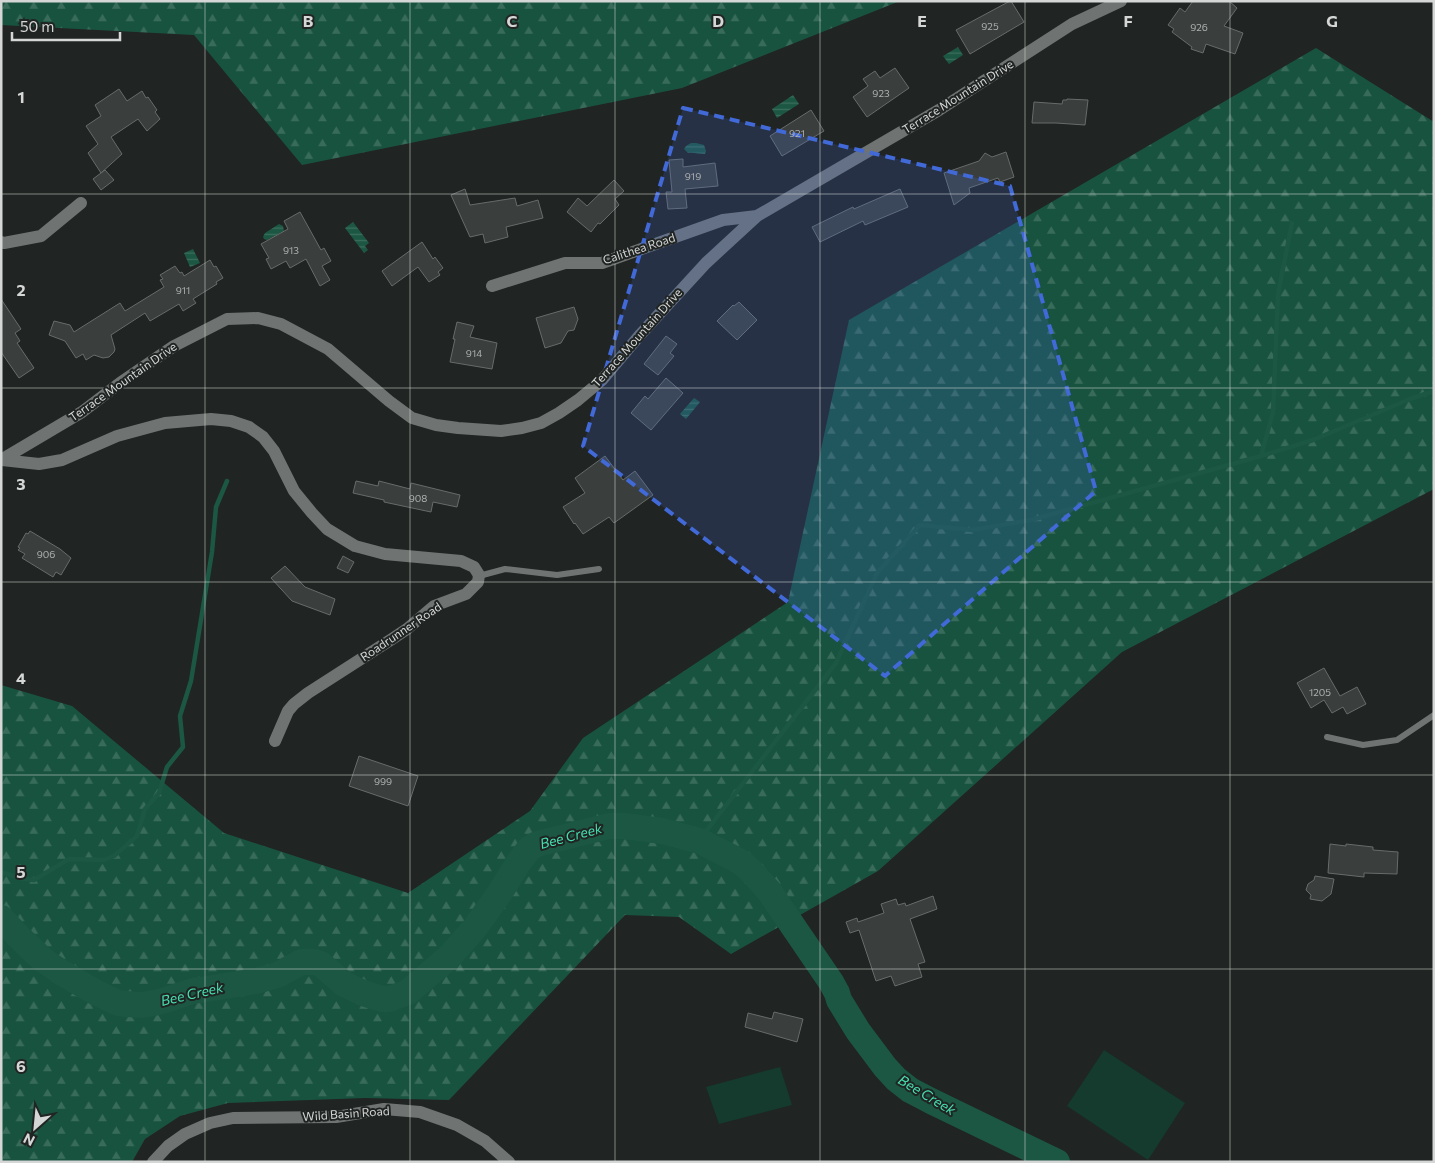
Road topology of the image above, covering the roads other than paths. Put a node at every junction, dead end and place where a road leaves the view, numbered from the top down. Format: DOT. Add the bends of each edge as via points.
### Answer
graph roads {
  1 [pos="1121,1"];
  2 [pos="81,203"];
  3 [pos="757,216"];
  4 [pos="1,242"];
  5 [pos="492,286"];
  6 [pos="1,460"];
  7 [pos="599,569"];
  8 [pos="479,576"];
  9 [pos="1434,715"];
  10 [pos="1326,737"];
  11 [pos="275,740"];
  12 [pos="153,1162"];
  13 [pos="509,1162"];
  1 -- 3 [label="street, Terrace Mountain Drive" via="1072,24 940,110"];
  2 -- 4 [label="street" via="41,236"];
  3 -- 5 [label="street, Calithea Road" via="723,220 602,263 565,263"];
  3 -- 6 [label="street, Terrace Mountain Drive" via="706,263 602,380 578,400 541,423 501,431 436,425 412,418 328,349 281,324 258,318 227,319 174,346 82,412"];
  6 -- 8 [label="street" via="39,464 54,462 117,436 165,423 211,418 231,421 249,427 263,437 274,451 294,491 327,529 355,546 385,554 461,561 474,568"];
  7 -- 8 [label="lane" via="556,575 505,569"];
  8 -- 11 [label="street, Roadrunner Road" via="478,582 466,594 434,606 407,629 294,704"];
  9 -- 10 [label="lane" via="1397,740 1363,744"];
  12 -- 13 [label="street, Wild Basin Road" via="186,1134 233,1118 336,1117 384,1110 420,1112 457,1125 485,1141"];
}
